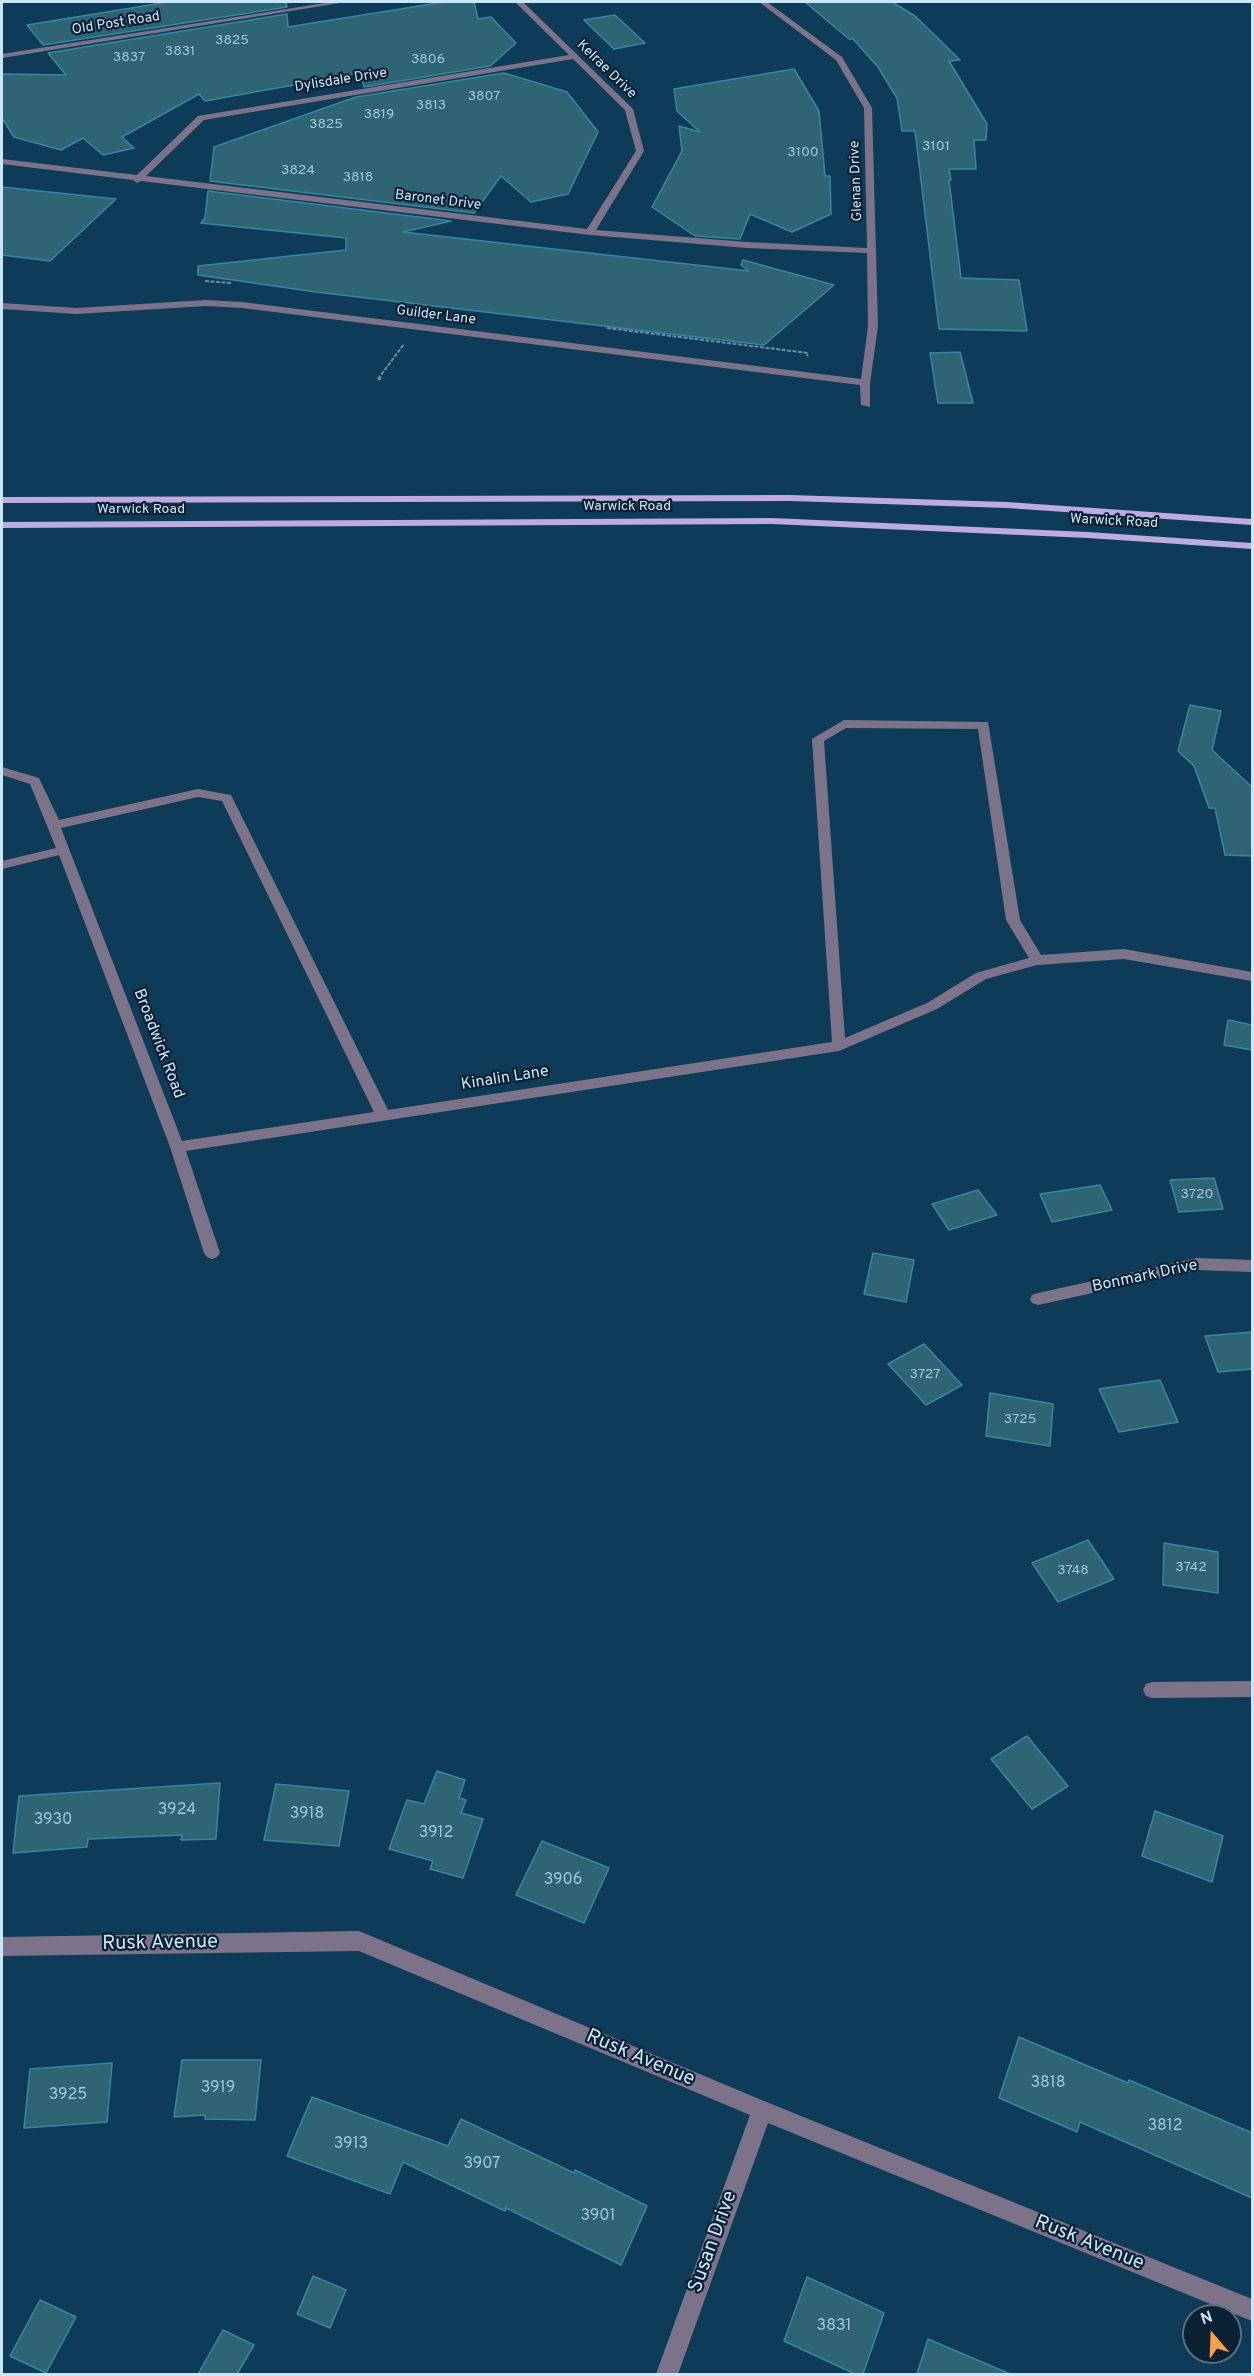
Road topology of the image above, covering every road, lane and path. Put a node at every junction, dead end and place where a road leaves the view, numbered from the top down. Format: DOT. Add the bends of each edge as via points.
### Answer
graph roads {
  1 [pos="342,2"];
  2 [pos="519,2"];
  3 [pos="763,2"];
  4 [pos="2,56"];
  5 [pos="573,57"];
  6 [pos="2,162"];
  7 [pos="137,180"];
  8 [pos="590,232"];
  9 [pos="872,251"];
  10 [pos="2,306"];
  11 [pos="407,340"];
  12 [pos="378,379"];
  13 [pos="865,383"];
  14 [pos="866,405"];
  15 [pos="2,500"];
  16 [pos="1252,522"];
  17 [pos="2,525"];
  18 [pos="1252,546"];
  19 [pos="2,771"];
  20 [pos="55,825"];
  21 [pos="65,850"];
  22 [pos="2,866"];
  23 [pos="1037,960"];
  24 [pos="1252,977"];
  25 [pos="839,1046"];
  26 [pos="383,1115"];
  27 [pos="177,1147"];
  28 [pos="212,1253"];
  29 [pos="1252,1266"];
  30 [pos="1038,1299"];
  31 [pos="1252,1689"];
  32 [pos="1152,1690"];
  33 [pos="2,1947"];
  34 [pos="762,2110"];
  35 [pos="1252,2310"];
  36 [pos="667,2374"];
  1 -- 4 [label="street, Old Post Road"];
  2 -- 5 [label="street, Kelrae Drive"];
  3 -- 9 [label="street, Glenan Drive" via="838,59 868,108"];
  5 -- 7 [label="street, Dylisdale Drive" via="201,118"];
  5 -- 8 [label="street, Kelrae Drive" via="629,109 640,151"];
  6 -- 7 [label="street, Baronet Drive"];
  7 -- 8 [label="street, Baronet Drive"];
  8 -- 9 [label="street, Baronet Drive"];
  9 -- 13 [label="street, Glenan Drive" via="873,326"];
  10 -- 13 [label="street, Guilder Lane" via="76,311 206,303 242,305"];
  11 -- 12 [label="path"];
  13 -- 14 [label="street, Glenan Drive"];
  15 -- 16 [label="main road, Warwick Road" via="790,498 1006,505"];
  17 -- 18 [label="main road, Warwick Road" via="772,521"];
  19 -- 20 [label="street, Broadwick Road" via="35,781"];
  20 -- 21 [label="street, Broadwick Road"];
  20 -- 26 [label="street" via="198,793 227,798"];
  21 -- 22 [label="street"];
  21 -- 27 [label="street, Broadwick Road"];
  23 -- 24 [label="street, Kinalin Lane" via="1124,954"];
  23 -- 25 [label="street, Kinalin Lane" via="981,976 932,1005"];
  23 -- 25 [label="street" via="1013,920 984,725 844,724 818,739"];
  25 -- 26 [label="street, Kinalin Lane"];
  26 -- 27 [label="street, Kinalin Lane"];
  27 -- 28 [label="street, Broadwick Road"];
  29 -- 30 [label="street, Bonmark Drive" via="1197,1264"];
  31 -- 32 [label="street"];
  33 -- 34 [label="street, Rusk Avenue" via="359,1941"];
  34 -- 35 [label="street, Rusk Avenue"];
  34 -- 36 [label="street, Susan Drive"];
}
